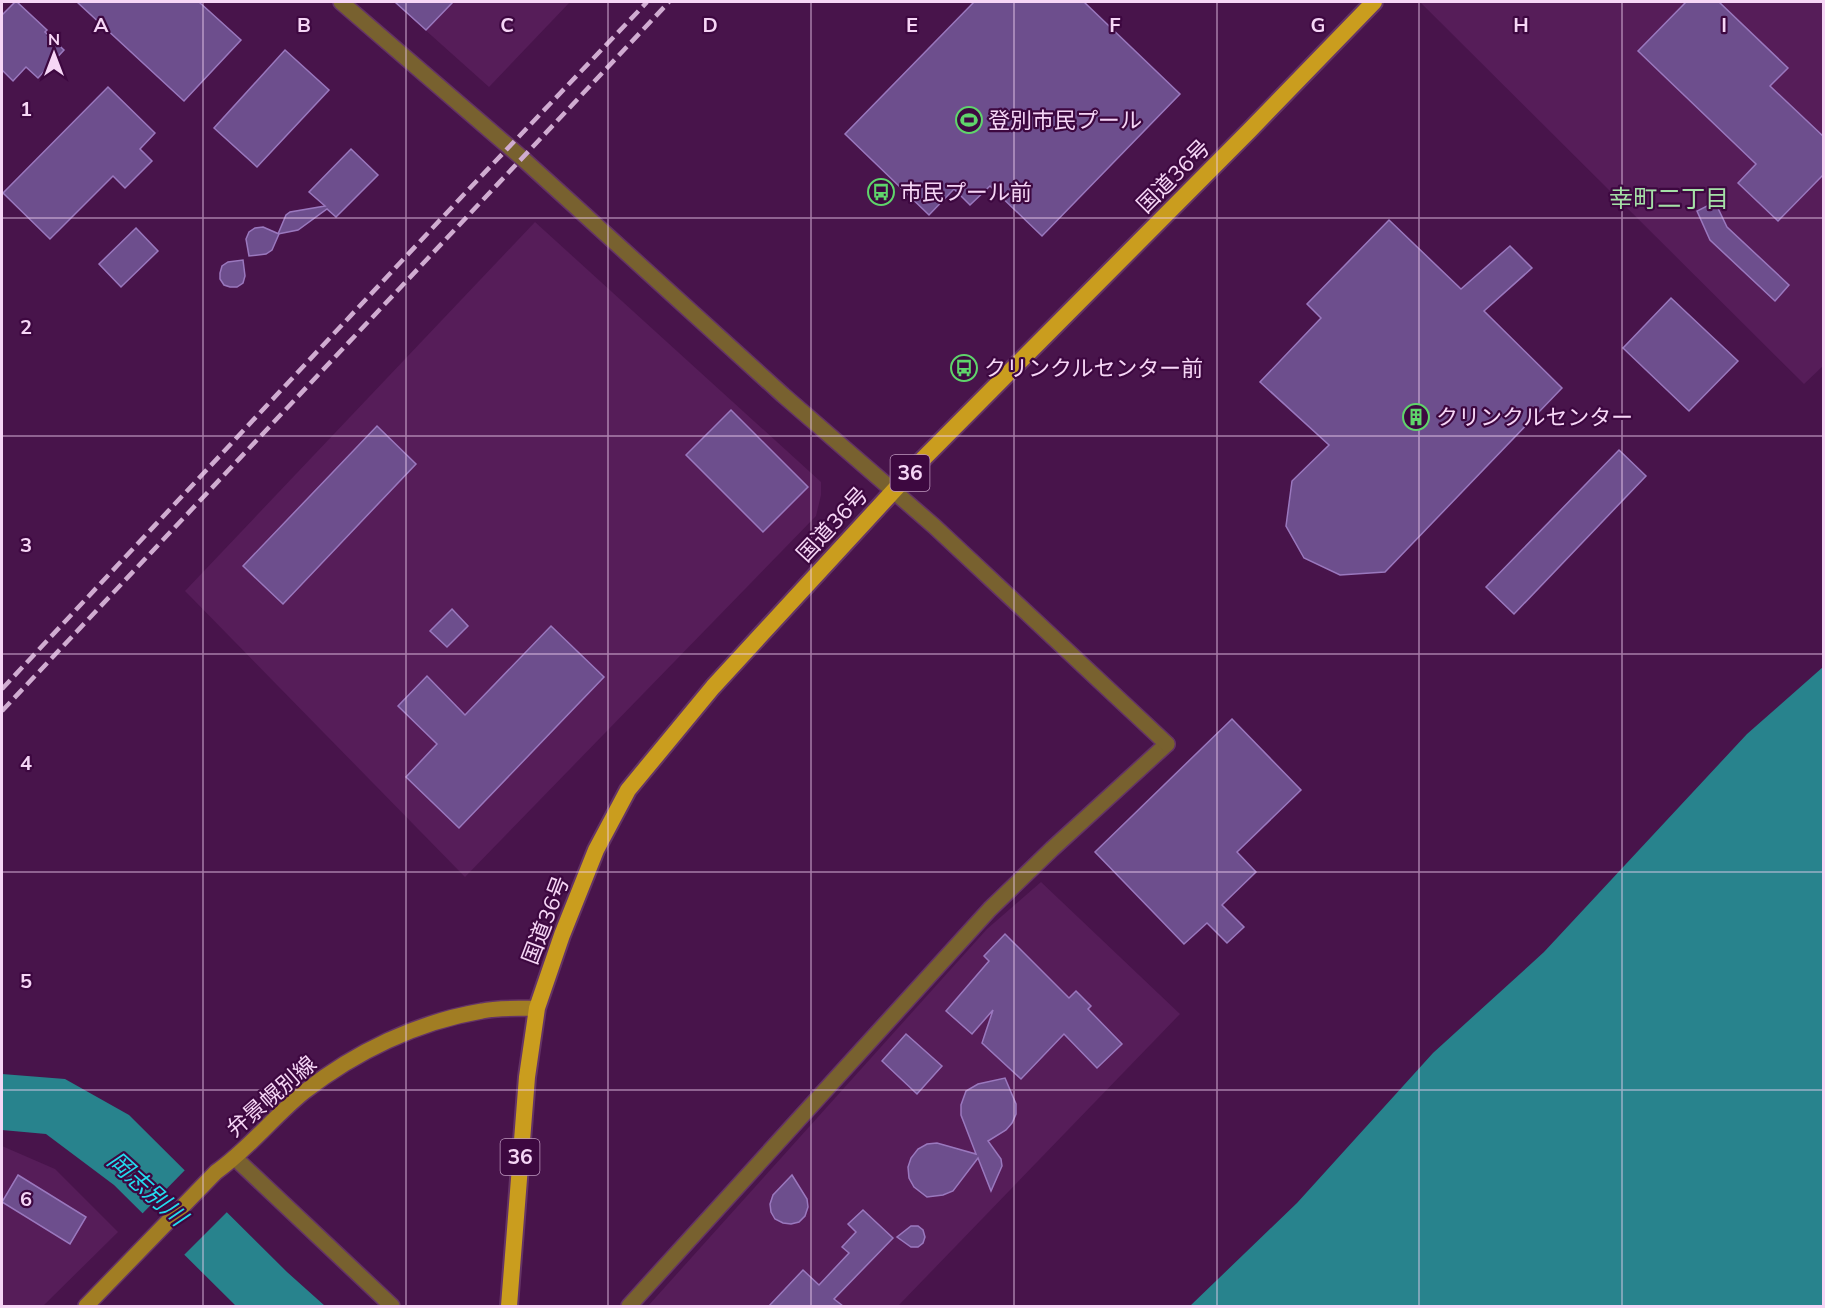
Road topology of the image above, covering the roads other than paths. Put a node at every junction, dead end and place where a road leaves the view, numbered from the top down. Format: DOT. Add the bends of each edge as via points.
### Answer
graph roads {
  1 [pos="341,2"];
  2 [pos="1374,2"];
  3 [pos="893,491"];
  4 [pos="537,1008"];
  5 [pos="235,1158"];
  6 [pos="86,1306"];
  7 [pos="392,1306"];
  8 [pos="508,1306"];
  9 [pos="629,1306"];
  1 -- 3 [label="street" via="522,158"];
  2 -- 3 [label="highway, 国道36号 / 36"];
  3 -- 4 [label="highway, 国道36号 / 36" via="713,687 628,790 596,850"];
  3 -- 9 [label="street" via="1167,744 990,909"];
  4 -- 5 [label="main road, 弁景幌別線" via="484,1010 444,1019 378,1044 303,1093"];
  4 -- 8 [label="highway, 36" via="527,1077"];
  5 -- 6 [label="main road, 弁景幌別線" via="216,1172"];
  5 -- 7 [label="street"];
}
